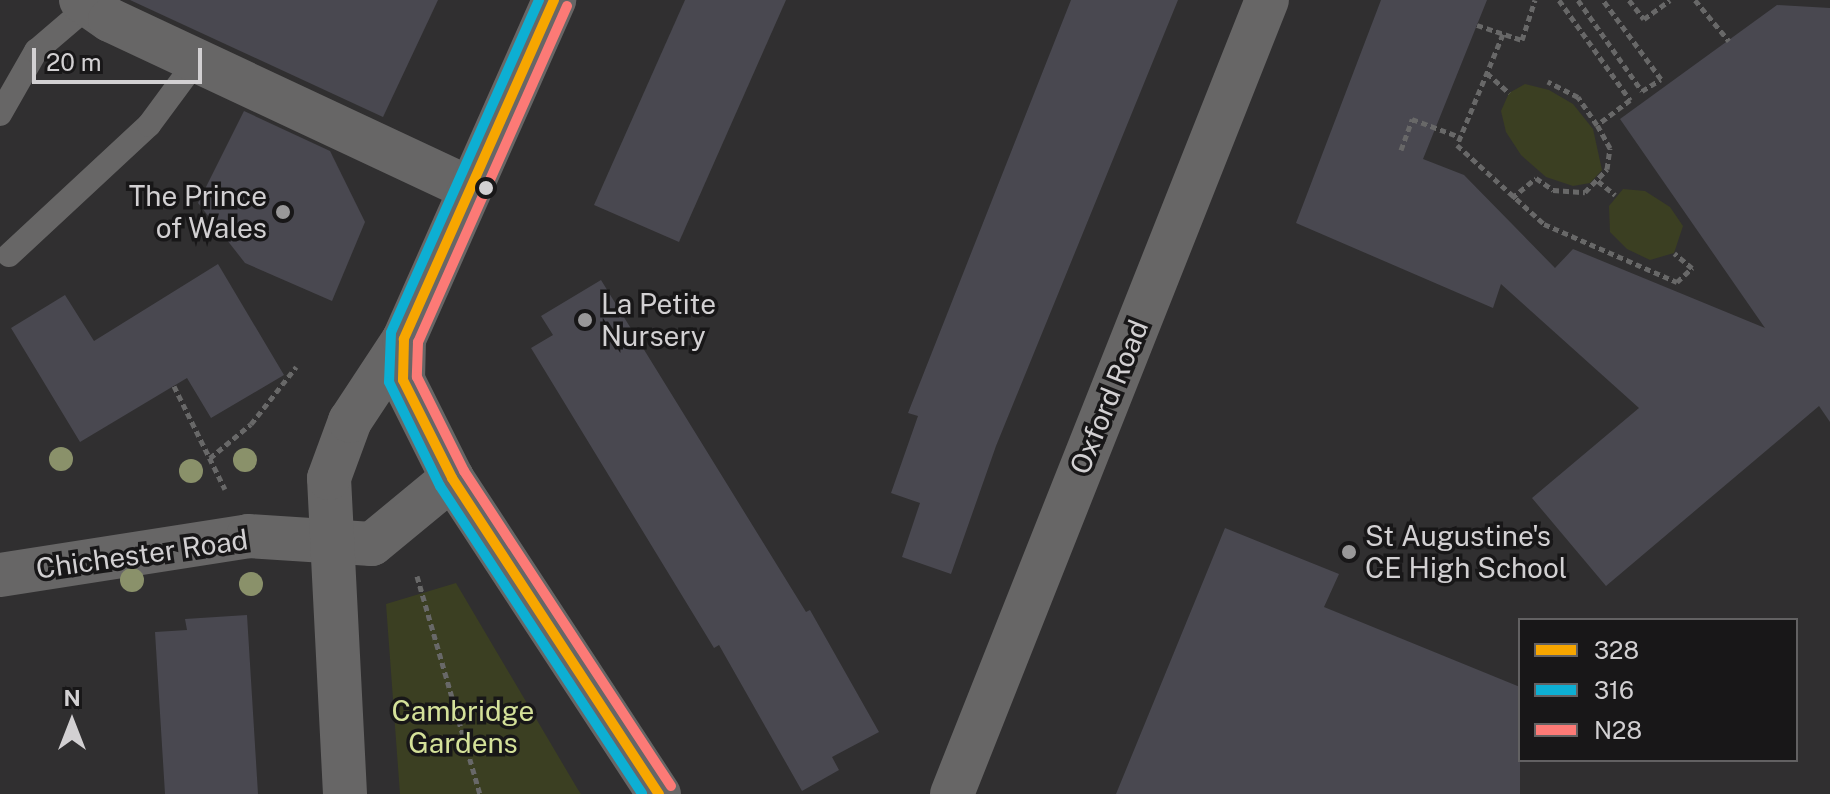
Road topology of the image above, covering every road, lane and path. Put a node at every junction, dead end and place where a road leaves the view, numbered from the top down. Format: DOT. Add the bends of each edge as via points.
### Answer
graph roads {
  1 [pos="554,0"];
  2 [pos="1267,0"];
  3 [pos="1535,0"];
  4 [pos="1559,0"];
  5 [pos="1578,0"];
  6 [pos="1603,0"];
  7 [pos="1629,0"];
  8 [pos="1670,0"];
  9 [pos="1695,0"];
  10 [pos="86,2"];
  11 [pos="1477,25"];
  12 [pos="1503,34"];
  13 [pos="1729,41"];
  14 [pos="197,60"];
  15 [pos="1487,73"];
  16 [pos="1548,82"];
  17 [pos="1509,93"];
  18 [pos="0,114"];
  19 [pos="1597,125"];
  20 [pos="1460,137"];
  21 [pos="1401,150"];
  22 [pos="1598,181"];
  23 [pos="469,188"];
  24 [pos="1615,195"];
  25 [pos="1512,198"];
  26 [pos="1674,253"];
  27 [pos="9,255"];
  28 [pos="404,339"];
  29 [pos="296,367"];
  30 [pos="174,386"];
  31 [pos="210,458"];
  32 [pos="452,478"];
  33 [pos="399,522"];
  34 [pos="248,536"];
  35 [pos="332,544"];
  36 [pos="0,575"];
  37 [pos="345,794"];
  38 [pos="480,794"];
  39 [pos="659,794"];
  40 [pos="952,794"];
  1 -- 23 [label="street"];
  2 -- 40 [label="street, Oxford Road"];
  3 -- 12 [label="path" via="1522,40"];
  4 -- 19 [label="path" via="1630,100"];
  5 -- 6 [label="path" via="1642,91 1661,79"];
  7 -- 8 [label="path" via="1644,19"];
  9 -- 13 [label="path"];
  10 -- 14 [label="street" via="110,20"];
  10 -- 18 [label="lane" via="36,51"];
  11 -- 12 [label="path"];
  12 -- 15 [label="path"];
  14 -- 23 [label="street"];
  14 -- 27 [label="lane" via="149,125"];
  15 -- 17 [label="path"];
  15 -- 20 [label="path"];
  16 -- 19 [label="path" via="1578,97"];
  19 -- 22 [label="path" via="1610,148 1607,169"];
  20 -- 21 [label="path" via="1412,119"];
  20 -- 25 [label="path" via="1457,145"];
  22 -- 24 [label="path"];
  22 -- 25 [label="path" via="1585,192 1553,190 1536,178"];
  23 -- 28 [label="street"];
  25 -- 26 [label="path" via="1544,224 1677,282 1692,268"];
  28 -- 32 [label="street" via="403,380"];
  28 -- 35 [label="street" via="339,445 329,478"];
  29 -- 31 [label="path" via="251,424"];
  30 -- 31 [label="path"];
  31 -- 34 [label="path"];
  32 -- 33 [label="street"];
  32 -- 39 [label="street"];
  33 -- 35 [label="street" via="372,544"];
  33 -- 38 [label="path"];
  34 -- 35 [label="street, Chichester Road"];
  34 -- 36 [label="street, Chichester Road"];
  35 -- 37 [label="street"];
}
